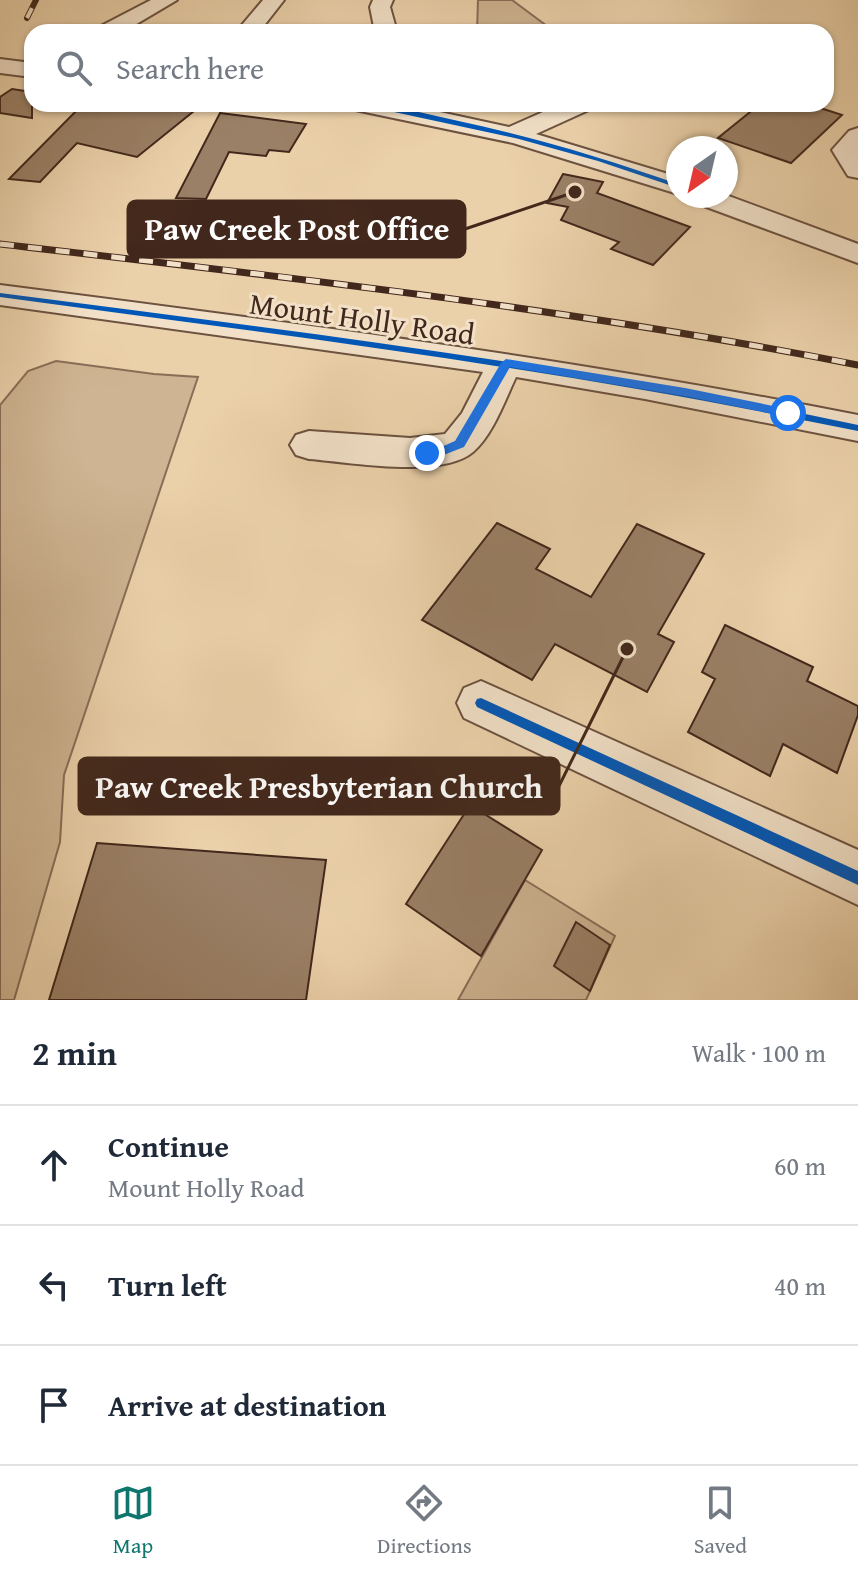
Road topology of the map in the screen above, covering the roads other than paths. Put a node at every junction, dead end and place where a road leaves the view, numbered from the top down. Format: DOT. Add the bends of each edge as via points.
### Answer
graph roads {
  1 [pos="117,0"];
  2 [pos="167,0"];
  3 [pos="274,0"];
  4 [pos="383,0"];
  5 [pos="100,24"];
  6 [pos="122,24"];
  7 [pos="254,24"];
  8 [pos="384,24"];
  9 [pos="0,66"];
  10 [pos="24,69"];
  11 [pos="401,112"];
  12 [pos="564,112"];
  13 [pos="514,134"];
  14 [pos="858,136"];
  15 [pos="858,170"];
  16 [pos="666,182"];
  17 [pos="738,206"];
  18 [pos="858,254"];
  19 [pos="0,295"];
  20 [pos="506,363"];
  21 [pos="858,428"];
  22 [pos="309,445"];
  23 [pos="481,703"];
  24 [pos="858,878"];
  1 -- 5 [label="street"];
  2 -- 6 [label="street"];
  3 -- 7 [label="street"];
  4 -- 8 [label="street"];
  9 -- 10 [label="street"];
  11 -- 13 [label="street"];
  12 -- 13 [label="street"];
  13 -- 16 [label="street"];
  14 -- 15 [label="street" via="845,150"];
  17 -- 18 [label="street" via="838,234"];
  19 -- 20 [label="street, Mount Holly Road"];
  20 -- 21 [label="street, Mount Holly Road"];
  20 -- 22 [label="street" via="466,435 451,449 427,453"];
  23 -- 24 [label="street"];
}
